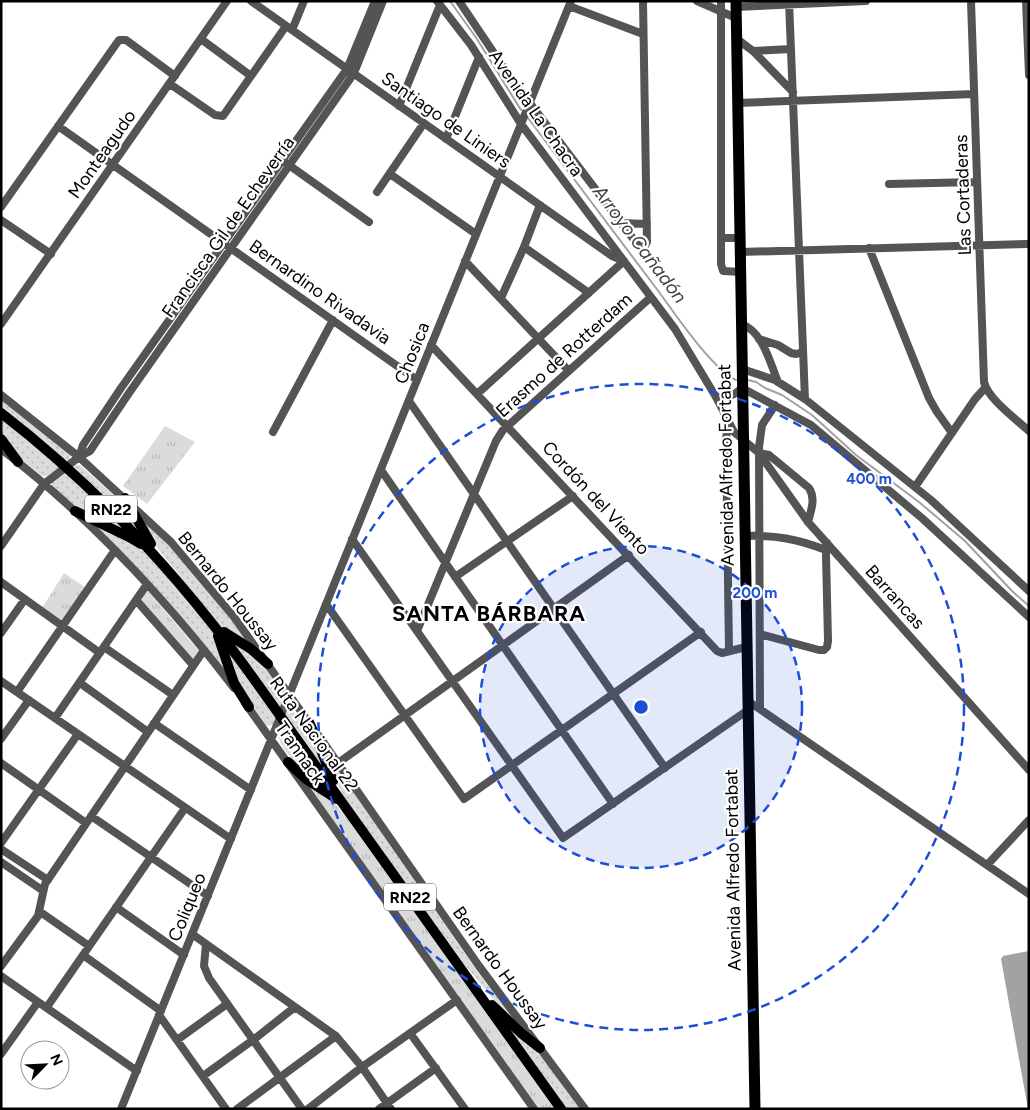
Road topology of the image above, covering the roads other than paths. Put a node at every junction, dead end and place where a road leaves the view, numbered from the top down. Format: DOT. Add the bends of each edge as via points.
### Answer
graph roads {
  1 [pos="227,1"];
  2 [pos="251,1"];
  3 [pos="304,1"];
  4 [pos="375,1"];
  5 [pos="384,1"];
  6 [pos="459,1"];
  7 [pos="642,1"];
  8 [pos="697,1"];
  9 [pos="721,1"];
  10 [pos="866,1"];
  11 [pos="972,1"];
  12 [pos="1026,1"];
  13 [pos="439,3"];
  14 [pos="789,3"];
  15 [pos="570,4"];
  16 [pos="736,9"];
  17 [pos="721,11"];
  18 [pos="289,28"];
  19 [pos="643,34"];
  20 [pos="201,39"];
  21 [pos="737,40"];
  22 [pos="791,49"];
  23 [pos="753,51"];
  24 [pos="479,57"];
  25 [pos="350,71"];
  26 [pos="1029,75"];
  27 [pos="175,76"];
  28 [pos="252,76"];
  29 [pos="170,84"];
  30 [pos="974,94"];
  31 [pos="793,97"];
  32 [pos="529,103"];
  33 [pos="738,103"];
  34 [pos="399,106"];
  35 [pos="424,123"];
  36 [pos="521,124"];
  37 [pos="58,126"];
  38 [pos="446,139"];
  39 [pos="286,163"];
  40 [pos="113,165"];
  41 [pos="390,174"];
  42 [pos="500,177"];
  43 [pos="977,182"];
  44 [pos="889,184"];
  45 [pos="377,192"];
  46 [pos="540,205"];
  47 [pos="1,207"];
  48 [pos="1,220"];
  49 [pos="369,222"];
  50 [pos="620,223"];
  51 [pos="647,224"];
  52 [pos="476,234"];
  53 [pos="721,238"];
  54 [pos="740,238"];
  55 [pos="224,243"];
  56 [pos="1029,244"];
  57 [pos="979,245"];
  58 [pos="524,247"];
  59 [pos="231,248"];
  60 [pos="869,248"];
  61 [pos="799,250"];
  62 [pos="740,252"];
  63 [pos="51,254"];
  64 [pos="466,261"];
  65 [pos="624,261"];
  66 [pos="741,272"];
  67 [pos="589,292"];
  68 [pos="651,296"];
  69 [pos="501,298"];
  70 [pos="333,320"];
  71 [pos="1,324"];
  72 [pos="741,324"];
  73 [pos="539,338"];
  74 [pos="759,339"];
  75 [pos="431,345"];
  76 [pos="803,352"];
  77 [pos="742,369"];
  78 [pos="568,370"];
  79 [pos="417,380"];
  80 [pos="778,382"];
  81 [pos="121,388"];
  82 [pos="742,388"];
  83 [pos="985,388"];
  84 [pos="129,393"];
  85 [pos="477,394"];
  86 [pos="1,395"];
  87 [pos="716,397"];
  88 [pos="805,399"];
  89 [pos="409,400"];
  90 [pos="774,405"];
  91 [pos="1,413"];
  92 [pos="728,423"];
  93 [pos="507,425"];
  94 [pos="1029,431"];
  95 [pos="273,432"];
  96 [pos="952,433"];
  97 [pos="1,439"];
  98 [pos="743,441"];
  99 [pos="1,449"];
  100 [pos="759,453"];
  101 [pos="79,457"];
  102 [pos="18,462"];
  103 [pos="66,467"];
  104 [pos="381,470"];
  105 [pos="44,484"];
  106 [pos="916,487"];
  107 [pos="474,494"];
  108 [pos="573,496"];
  109 [pos="125,498"];
  110 [pos="75,511"];
  111 [pos="808,522"];
  112 [pos="745,536"];
  113 [pos="759,536"];
  114 [pos="352,539"];
  115 [pos="507,541"];
  116 [pos="1,546"];
  117 [pos="827,546"];
  118 [pos="115,550"];
  119 [pos="154,553"];
  120 [pos="629,556"];
  121 [pos="446,563"];
  122 [pos="169,569"];
  123 [pos="455,577"];
  124 [pos="1,582"];
  125 [pos="147,584"];
  126 [pos="1029,591"];
  127 [pos="25,599"];
  128 [pos="136,600"];
  129 [pos="326,604"];
  130 [pos="201,608"];
  131 [pos="554,609"];
  132 [pos="1029,618"];
  133 [pos="212,622"];
  134 [pos="62,626"];
  135 [pos="417,631"];
  136 [pos="1,632"];
  137 [pos="701,632"];
  138 [pos="760,634"];
  139 [pos="503,645"];
  140 [pos="746,647"];
  141 [pos="102,650"];
  142 [pos="204,650"];
  143 [pos="729,651"];
  144 [pos="268,664"];
  145 [pos="193,665"];
  146 [pos="1,681"];
  147 [pos="452,681"];
  148 [pos="80,683"];
  149 [pos="17,692"];
  150 [pos="613,694"];
  151 [pos="173,695"];
  152 [pos="289,696"];
  153 [pos="29,700"];
  154 [pos="748,705"];
  155 [pos="249,708"];
  156 [pos="760,710"];
  157 [pos="404,715"];
  158 [pos="281,716"];
  159 [pos="56,718"];
  160 [pos="308,722"];
  161 [pos="154,723"];
  162 [pos="562,730"];
  163 [pos="148,732"];
  164 [pos="78,734"];
  165 [pos="1,739"];
  166 [pos="272,739"];
  167 [pos="288,762"];
  168 [pos="1,763"];
  169 [pos="338,763"];
  170 [pos="511,765"];
  171 [pos="125,766"];
  172 [pos="665,768"];
  173 [pos="1029,770"];
  174 [pos="39,790"];
  175 [pos="251,790"];
  176 [pos="613,804"];
  177 [pos="346,807"];
  178 [pos="184,808"];
  179 [pos="91,816"];
  180 [pos="1029,820"];
  181 [pos="86,823"];
  182 [pos="231,839"];
  183 [pos="1,843"];
  184 [pos="1,849"];
  185 [pos="151,857"];
  186 [pos="2,863"];
  187 [pos="987,865"];
  188 [pos="48,880"];
  189 [pos="42,890"];
  190 [pos="1029,894"];
  191 [pos="208,896"];
  192 [pos="116,907"];
  193 [pos="39,911"];
  194 [pos="192,934"];
  195 [pos="206,944"];
  196 [pos="89,946"];
  197 [pos="83,955"];
  198 [pos="184,955"];
  199 [pos="1,966"];
  200 [pos="1,976"];
  201 [pos="470,983"];
  202 [pos="457,1000"];
  203 [pos="38,1002"];
  204 [pos="228,1004"];
  205 [pos="47,1007"];
  206 [pos="295,1007"];
  207 [pos="160,1013"];
  208 [pos="410,1033"];
  209 [pos="336,1036"];
  210 [pos="177,1040"];
  211 [pos="253,1040"];
  212 [pos="540,1048"];
  213 [pos="1,1054"];
  214 [pos="362,1066"];
  215 [pos="436,1068"];
  216 [pos="137,1071"];
  217 [pos="203,1076"];
  218 [pos="280,1078"];
  219 [pos="389,1106"];
  220 [pos="460,1107"];
  221 [pos="121,1109"];
  222 [pos="226,1109"];
  223 [pos="237,1109"];
  224 [pos="302,1109"];
  225 [pos="308,1109"];
  226 [pos="378,1109"];
  227 [pos="534,1109"];
  228 [pos="561,1109"];
  229 [pos="585,1109"];
  230 [pos="755,1109"];
  1 -- 20 [label="street, Monteagudo"];
  2 -- 18 [label="street, Santiago de Liniers"];
  3 -- 18 [label="street"];
  4 -- 25 [label="street, Francisca Gil de Echeverría"];
  5 -- 25 [label="street, Francisca Gil de Echeverría"];
  6 -- 32 [label="street, Avenida La Chacra"];
  7 -- 19 [label="street"];
  8 -- 17 [label="street"];
  9 -- 17 [label="street"];
  10 -- 14 [label="street"];
  11 -- 30 [label="street, Las Cortaderas"];
  12 -- 26 [label="street"];
  13 -- 24 [label="street, Avenida La Chacra"];
  13 -- 34 [label="street"];
  14 -- 16 [label="street"];
  14 -- 22 [label="street"];
  15 -- 19 [label="street"];
  15 -- 32 [label="street, Chosica"];
  16 -- 17 [label="street"];
  16 -- 21 [label="highway, Avenida Alfredo Fortabat"];
  17 -- 53 [label="street"];
  18 -- 25 [label="street, Santiago de Liniers"];
  18 -- 28 [label="street"];
  19 -- 51 [label="street"];
  20 -- 27 [label="street, Monteagudo"];
  20 -- 28 [label="street"];
  21 -- 23 [label="street"];
  21 -- 33 [label="highway, Avenida Alfredo Fortabat"];
  22 -- 23 [label="street"];
  22 -- 31 [label="street"];
  23 -- 31 [label="street"];
  24 -- 36 [label="street, Avenida La Chacra"];
  24 -- 38 [label="street"];
  25 -- 34 [label="street, Santiago de Liniers"];
  25 -- 39 [label="street, Francisca Gil de Echeverría"];
  27 -- 29 [label="street, Monteagudo"];
  27 -- 37 [label="street" via="122,39"];
  28 -- 29 [label="street" via="221,116"];
  29 -- 40 [label="street, Monteagudo"];
  30 -- 31 [label="street"];
  30 -- 43 [label="street, Las Cortaderas"];
  31 -- 33 [label="street"];
  31 -- 61 [label="street"];
  32 -- 36 [label="street, Chosica"];
  32 -- 50 [label="street, Avenida La Chacra"];
  33 -- 54 [label="highway, Avenida Alfredo Fortabat"];
  34 -- 35 [label="street, Santiago de Liniers"];
  35 -- 38 [label="street, Santiago de Liniers"];
  35 -- 41 [label="street"];
  36 -- 42 [label="street, Chosica"];
  36 -- 65 [label="street, Avenida La Chacra"];
  37 -- 40 [label="street, Bernardino Rivadavia"];
  37 -- 47 [label="street"];
  38 -- 42 [label="street, Santiago de Liniers"];
  39 -- 49 [label="street"];
  39 -- 55 [label="street, Francisca Gil de Echeverría"];
  39 -- 59 [label="street, Francisca Gil de Echeverría"];
  40 -- 55 [label="street, Bernardino Rivadavia"];
  40 -- 63 [label="street, Monteagudo"];
  41 -- 45 [label="street"];
  41 -- 52 [label="street"];
  42 -- 46 [label="street, Santiago de Liniers"];
  42 -- 52 [label="street, Chosica"];
  43 -- 44 [label="street"];
  43 -- 57 [label="street, Las Cortaderas"];
  46 -- 58 [label="street"];
  46 -- 65 [label="street, Santiago de Liniers"];
  48 -- 63 [label="street"];
  50 -- 51 [label="street"];
  50 -- 51 [label="street, Avenida La Chacra" via="638,245 644,247"];
  52 -- 64 [label="street, Chosica"];
  53 -- 54 [label="street"];
  53 -- 66 [label="street" via="723,271"];
  54 -- 62 [label="highway, Avenida Alfredo Fortabat"];
  55 -- 59 [label="street, Bernardino Rivadavia"];
  55 -- 81 [label="street, Francisca Gil de Echeverría"];
  56 -- 57 [label="street"];
  57 -- 60 [label="street"];
  57 -- 83 [label="street, Las Cortaderas"];
  58 -- 67 [label="street"];
  58 -- 69 [label="street"];
  59 -- 70 [label="street, Bernardino Rivadavia"];
  59 -- 84 [label="street, Francisca Gil de Echeverría"];
  60 -- 61 [label="street"];
  60 -- 96 [label="street" via="929,398"];
  61 -- 62 [label="street"];
  61 -- 76 [label="street"];
  62 -- 66 [label="highway, Avenida Alfredo Fortabat"];
  63 -- 71 [label="street, Monteagudo"];
  64 -- 69 [label="street"];
  64 -- 75 [label="street, Chosica"];
  65 -- 67 [label="street"];
  65 -- 68 [label="street, Avenida La Chacra"];
  66 -- 72 [label="highway, Avenida Alfredo Fortabat"];
  67 -- 73 [label="street"];
  68 -- 78 [label="street, Erasmo de Rotterdam"];
  68 -- 87 [label="street, Avenida La Chacra"];
  69 -- 73 [label="street"];
  70 -- 79 [label="street, Bernardino Rivadavia"];
  70 -- 95 [label="street"];
  72 -- 74 [label="street"];
  72 -- 77 [label="highway, Avenida Alfredo Fortabat"];
  73 -- 78 [label="street"];
  73 -- 85 [label="street"];
  74 -- 76 [label="street" via="791,353"];
  74 -- 80 [label="street"];
  75 -- 79 [label="street, Chosica"];
  75 -- 85 [label="street, Cordón del Viento"];
  76 -- 88 [label="street"];
  77 -- 80 [label="street"];
  77 -- 82 [label="highway, Avenida Alfredo Fortabat"];
  78 -- 93 [label="street, Erasmo de Rotterdam"];
  79 -- 89 [label="street, Chosica"];
  80 -- 88 [label="street"];
  81 -- 84 [label="street"];
  81 -- 101 [label="street, Francisca Gil de Echeverría" via="83,445"];
  82 -- 87 [label="street" via="729,397"];
  82 -- 90 [label="street"];
  82 -- 98 [label="highway, Avenida Alfredo Fortabat"];
  83 -- 94 [label="street"];
  83 -- 96 [label="street"];
  84 -- 101 [label="street, Francisca Gil de Echeverría" via="90,451"];
  85 -- 93 [label="street, Cordón del Viento"];
  86 -- 101 [label="street, Bernardo Houssay"];
  87 -- 92 [label="street, Avenida La Chacra"];
  88 -- 106 [label="street"];
  89 -- 104 [label="street, Chosica"];
  89 -- 107 [label="street"];
  90 -- 100 [label="street" via="762,425"];
  90 -- 132 [label="street" via="811,425 915,511"];
  91 -- 103 [label="main road, Ruta Nacional 22 / RN22"];
  92 -- 98 [label="street, Avenida La Chacra"];
  92 -- 143 [label="street"];
  93 -- 107 [label="street, Erasmo de Rotterdam" via="496,441"];
  93 -- 108 [label="street, Cordón del Viento"];
  96 -- 106 [label="street"];
  97 -- 102 [label="main road"];
  98 -- 100 [label="street, Barrancas"];
  98 -- 112 [label="highway, Avenida Alfredo Fortabat"];
  99 -- 102 [label="street, Trannack"];
  100 -- 111 [label="street, Barrancas"];
  100 -- 111 [label="street" via="769,455 809,488 813,500"];
  100 -- 113 [label="street"];
  101 -- 103 [label="street, Francisca Gil de Echeverría"];
  101 -- 109 [label="street, Bernardo Houssay"];
  102 -- 105 [label="street, Trannack"];
  103 -- 105 [label="street, Francisca Gil de Echeverría"];
  103 -- 119 [label="main road, Ruta Nacional 22 / RN22"];
  104 -- 114 [label="street, Chosica"];
  104 -- 121 [label="street"];
  105 -- 110 [label="street, Trannack"];
  105 -- 116 [label="street, Francisca Gil de Echeverría"];
  106 -- 126 [label="street"];
  107 -- 115 [label="street"];
  107 -- 121 [label="street, Erasmo de Rotterdam"];
  108 -- 115 [label="street"];
  108 -- 120 [label="street, Cordón del Viento"];
  109 -- 122 [label="main road"];
  109 -- 144 [label="street, Bernardo Houssay" via="195,568"];
  110 -- 118 [label="street, Trannack"];
  110 -- 119 [label="main road"];
  111 -- 117 [label="street, Barrancas"];
  112 -- 113 [label="street"];
  112 -- 140 [label="highway, Avenida Alfredo Fortabat"];
  113 -- 117 [label="street"];
  113 -- 138 [label="street"];
  114 -- 129 [label="street, Chosica"];
  114 -- 135 [label="street"];
  115 -- 123 [label="street"];
  115 -- 131 [label="street"];
  117 -- 138 [label="street" via="827,647 819,650"];
  117 -- 173 [label="street, Barrancas"];
  118 -- 125 [label="street, Trannack"];
  118 -- 134 [label="street"];
  119 -- 122 [label="main road, Ruta Nacional 22 / RN22"];
  120 -- 131 [label="street"];
  120 -- 137 [label="street, Cordón del Viento"];
  121 -- 123 [label="street"];
  121 -- 135 [label="street, Erasmo de Rotterdam"];
  122 -- 130 [label="main road, Ruta Nacional 22 / RN22"];
  123 -- 139 [label="street"];
  124 -- 127 [label="street"];
  125 -- 128 [label="street"];
  125 -- 142 [label="street, Trannack"];
  127 -- 134 [label="street"];
  127 -- 136 [label="street"];
  128 -- 141 [label="street"];
  128 -- 145 [label="street"];
  129 -- 152 [label="street, Chosica"];
  129 -- 157 [label="street"];
  130 -- 133 [label="main road, Ruta Nacional 22 / RN22"];
  130 -- 155 [label="main road" via="218,638 234,683"];
  131 -- 139 [label="street"];
  131 -- 150 [label="street"];
  133 -- 144 [label="main road"];
  133 -- 158 [label="main road, Ruta Nacional 22 / RN22"];
  134 -- 141 [label="street"];
  134 -- 149 [label="street"];
  135 -- 147 [label="street"];
  137 -- 143 [label="street, Cordón del Viento" via="717,651"];
  137 -- 150 [label="street"];
  138 -- 156 [label="street"];
  139 -- 147 [label="street"];
  139 -- 162 [label="street"];
  140 -- 143 [label="street"];
  140 -- 154 [label="highway, Avenida Alfredo Fortabat"];
  141 -- 148 [label="street"];
  141 -- 151 [label="street"];
  142 -- 145 [label="street"];
  142 -- 155 [label="street, Trannack"];
  144 -- 152 [label="street, Bernardo Houssay"];
  145 -- 151 [label="street"];
  146 -- 149 [label="street"];
  147 -- 157 [label="street"];
  147 -- 170 [label="street"];
  148 -- 159 [label="street"];
  148 -- 163 [label="street"];
  149 -- 153 [label="street"];
  150 -- 162 [label="street"];
  150 -- 172 [label="street"];
  151 -- 161 [label="street"];
  152 -- 158 [label="street, Chosica"];
  152 -- 160 [label="street, Bernardo Houssay"];
  153 -- 159 [label="street"];
  153 -- 165 [label="street"];
  154 -- 156 [label="street"];
  154 -- 172 [label="street"];
  154 -- 230 [label="highway, Avenida Alfredo Fortabat"];
  155 -- 166 [label="street, Trannack"];
  156 -- 187 [label="street"];
  157 -- 169 [label="street"];
  157 -- 170 [label="street" via="464,799"];
  158 -- 166 [label="street, Coliqueo"];
  158 -- 177 [label="main road, Ruta Nacional 22 / RN22"];
  159 -- 164 [label="street"];
  160 -- 169 [label="street, Bernardo Houssay"];
  160 -- 177 [label="main road"];
  161 -- 163 [label="street"];
  161 -- 175 [label="street"];
  162 -- 170 [label="street"];
  162 -- 176 [label="street"];
  163 -- 171 [label="street"];
  164 -- 171 [label="street"];
  164 -- 174 [label="street"];
  166 -- 167 [label="street, Trannack"];
  166 -- 175 [label="street, Coliqueo"];
  167 -- 177 [label="main road"];
  167 -- 202 [label="street, Trannack"];
  168 -- 174 [label="street"];
  169 -- 212 [label="street, Bernardo Houssay"];
  170 -- 176 [label="street" via="563,838"];
  171 -- 178 [label="street"];
  171 -- 179 [label="street"];
  172 -- 176 [label="street"];
  174 -- 181 [label="street"];
  174 -- 183 [label="street"];
  175 -- 182 [label="street, Coliqueo"];
  177 -- 201 [label="main road, Ruta Nacional 22 / RN22"];
  178 -- 182 [label="street"];
  178 -- 185 [label="street"];
  179 -- 181 [label="street"];
  179 -- 185 [label="street"];
  180 -- 187 [label="street"];
  181 -- 188 [label="street"];
  182 -- 191 [label="street, Coliqueo"];
  184 -- 188 [label="street"];
  185 -- 191 [label="street"];
  185 -- 192 [label="street"];
  186 -- 189 [label="street"];
  187 -- 190 [label="street"];
  188 -- 189 [label="street"];
  189 -- 193 [label="street"];
  191 -- 194 [label="street, Coliqueo"];
  192 -- 196 [label="street"];
  192 -- 198 [label="street"];
  193 -- 196 [label="street"];
  193 -- 199 [label="street"];
  194 -- 195 [label="street"];
  194 -- 198 [label="street, Coliqueo"];
  195 -- 204 [label="street" via="204,966"];
  195 -- 206 [label="street"];
  196 -- 197 [label="street"];
  197 -- 205 [label="street"];
  197 -- 207 [label="street"];
  198 -- 207 [label="street, Coliqueo"];
  200 -- 203 [label="street"];
  201 -- 212 [label="main road"];
  201 -- 228 [label="main road, Ruta Nacional 22 / RN22"];
  202 -- 208 [label="street"];
  202 -- 227 [label="street, Trannack"];
  203 -- 205 [label="street"];
  203 -- 213 [label="street"];
  204 -- 210 [label="street"];
  204 -- 211 [label="street"];
  205 -- 216 [label="street"];
  206 -- 209 [label="street"];
  206 -- 211 [label="street"];
  207 -- 210 [label="street"];
  207 -- 216 [label="street, Coliqueo"];
  208 -- 214 [label="street"];
  208 -- 215 [label="street"];
  209 -- 214 [label="street"];
  209 -- 218 [label="street"];
  210 -- 217 [label="street"];
  211 -- 217 [label="street"];
  211 -- 218 [label="street"];
  212 -- 229 [label="street, Bernardo Houssay"];
  214 -- 219 [label="street"];
  214 -- 225 [label="street"];
  215 -- 219 [label="street"];
  215 -- 220 [label="street"];
  216 -- 221 [label="street, Coliqueo"];
  217 -- 222 [label="street"];
  218 -- 223 [label="street"];
  218 -- 224 [label="street"];
  219 -- 226 [label="street"];
}
